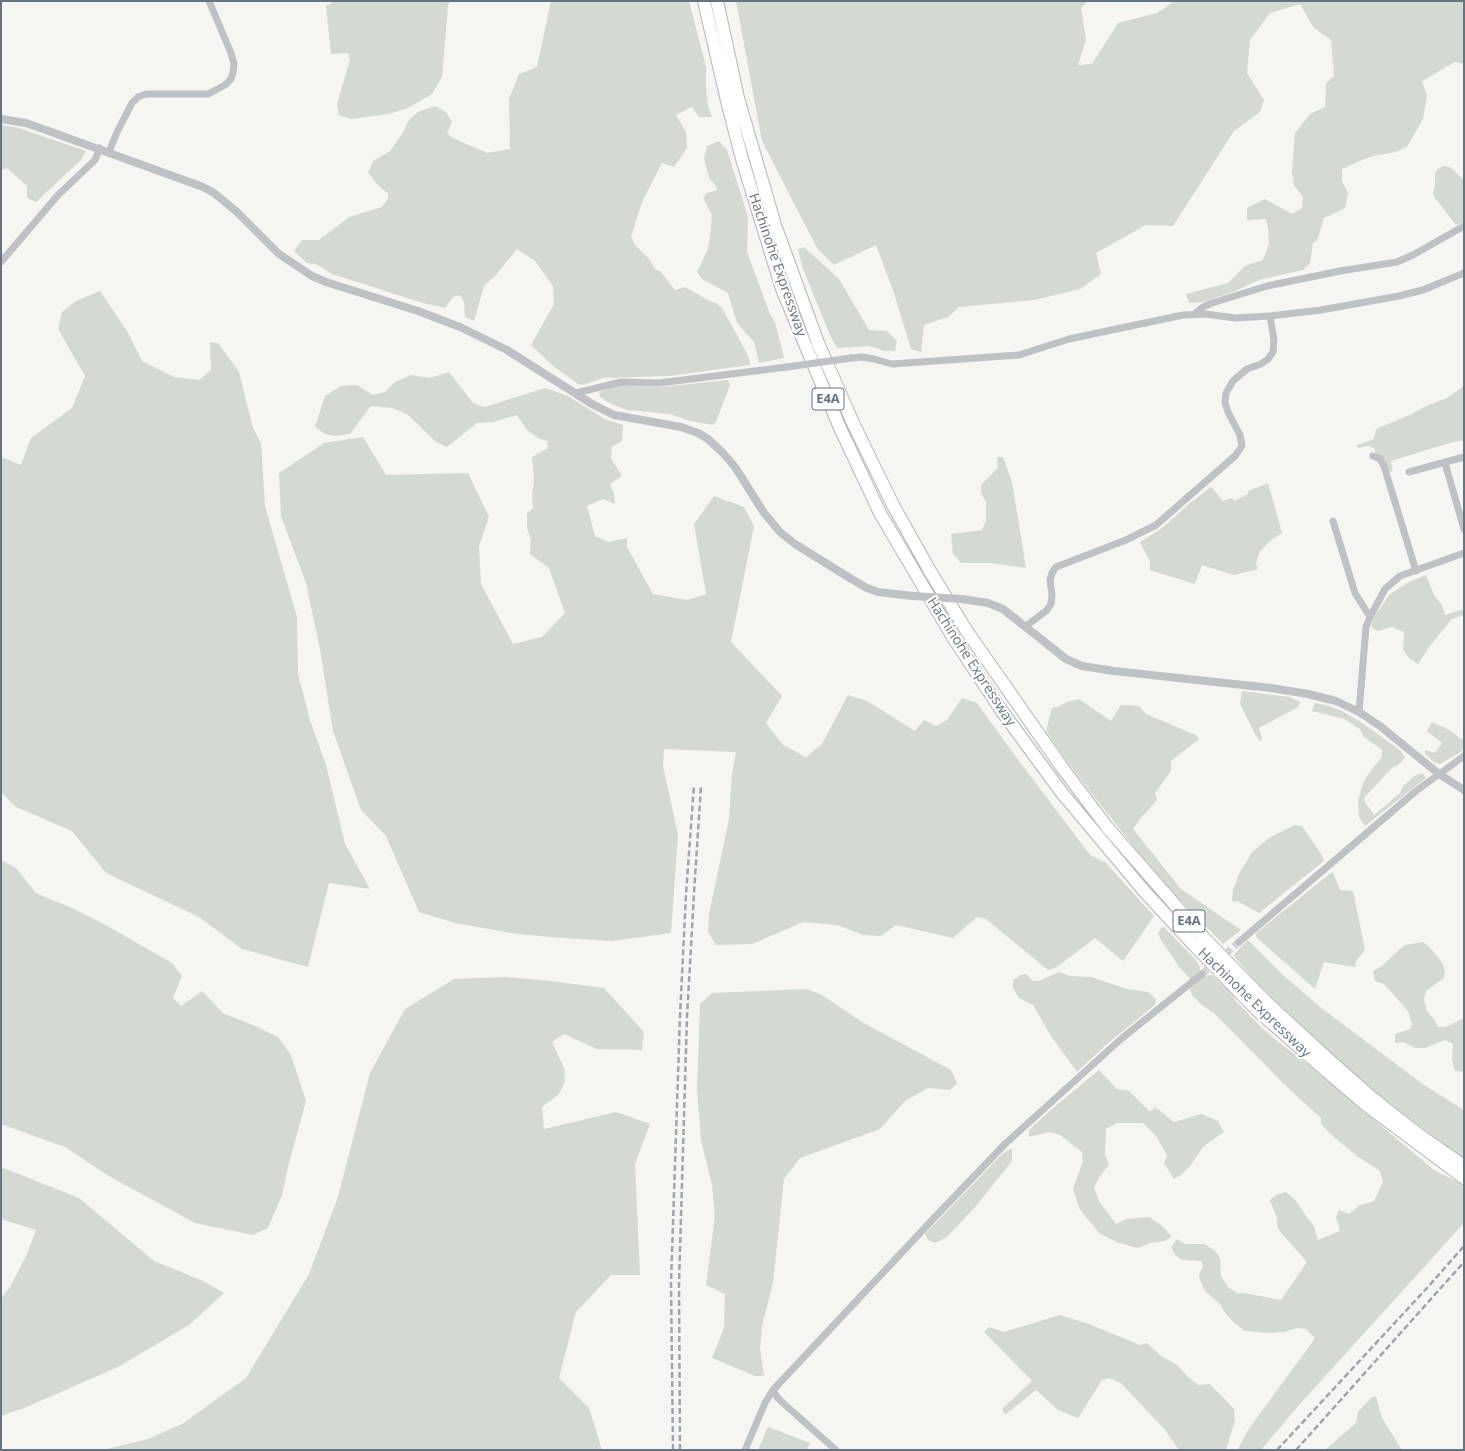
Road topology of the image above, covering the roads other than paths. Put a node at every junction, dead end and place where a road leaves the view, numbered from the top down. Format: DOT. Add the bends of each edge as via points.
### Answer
graph roads {
  1 [pos="209,1"];
  2 [pos="704,1"];
  3 [pos="717,1"];
  4 [pos="1,118"];
  5 [pos="100,148"];
  6 [pos="109,152"];
  7 [pos="1464,226"];
  8 [pos="1,262"];
  9 [pos="1464,273"];
  10 [pos="1195,314"];
  11 [pos="1270,316"];
  12 [pos="576,393"];
  13 [pos="1372,456"];
  14 [pos="1464,457"];
  15 [pos="1445,462"];
  16 [pos="1409,472"];
  17 [pos="1333,521"];
  18 [pos="1464,529"];
  19 [pos="1464,553"];
  20 [pos="1416,571"];
  21 [pos="1370,617"];
  22 [pos="1026,626"];
  23 [pos="1359,712"];
  24 [pos="1464,756"];
  25 [pos="1439,774"];
  26 [pos="1464,790"];
  27 [pos="1239,942"];
  28 [pos="1202,974"];
  29 [pos="1461,1170"];
  30 [pos="773,1390"];
  31 [pos="745,1450"];
  32 [pos="836,1450"];
  1 -- 6 [label="street" via="231,53 234,64 231,79 218,90 208,94 154,94 138,98 132,103"];
  2 -- 29 [label="highway, Hachinohe Expressway / E4A" via="742,159 782,289 840,428 880,513 954,639 1001,710 1062,793 1144,891 1194,945 1257,1010 1365,1104"];
  3 -- 29 [label="highway, Hachinohe Expressway / E4A" via="738,98 775,225 818,343 893,505 966,630 1107,827 1203,937 1266,1002 1329,1060"];
  4 -- 5 [label="street" via="26,123"];
  5 -- 6 [label="street"];
  5 -- 8 [label="street" via="95,160 58,195"];
  6 -- 12 [label="street" via="191,181 208,190 237,212 279,254 312,276 460,327 507,350"];
  7 -- 10 [label="street" via="1397,262 1268,286 1212,303"];
  9 -- 11 [label="street" via="1423,290 1399,296"];
  10 -- 11 [label="street" via="1235,318"];
  10 -- 12 [label="street, bridge" via="1069,339 1019,355 892,364 862,357 659,383 621,382"];
  11 -- 22 [label="street" via="1273,352 1268,359 1248,369 1233,381 1226,394 1225,403 1240,435 1242,446 1235,456 1156,525 1056,568 1050,580 1051,604"];
  12 -- 22 [label="street, bridge" via="614,415 681,427 708,439 735,467 764,513 780,532 867,588 878,592 988,604 1003,609"];
  13 -- 20 [label="street" via="1380,459 1384,466"];
  14 -- 15 [label="street"];
  15 -- 16 [label="street"];
  15 -- 18 [label="street"];
  17 -- 21 [label="street" via="1355,593"];
  19 -- 20 [label="street"];
  20 -- 21 [label="street" via="1400,576 1385,589"];
  21 -- 23 [label="street" via="1366,627"];
  22 -- 23 [label="street" via="1066,659 1082,666 1308,694 1336,701"];
  23 -- 25 [label="street"];
  24 -- 25 [label="street"];
  25 -- 26 [label="street"];
  25 -- 27 [label="street"];
  28 -- 30 [label="street" via="1121,1039 1005,1144"];
  30 -- 31 [label="street"];
  30 -- 32 [label="street" via="783,1403"];
}
